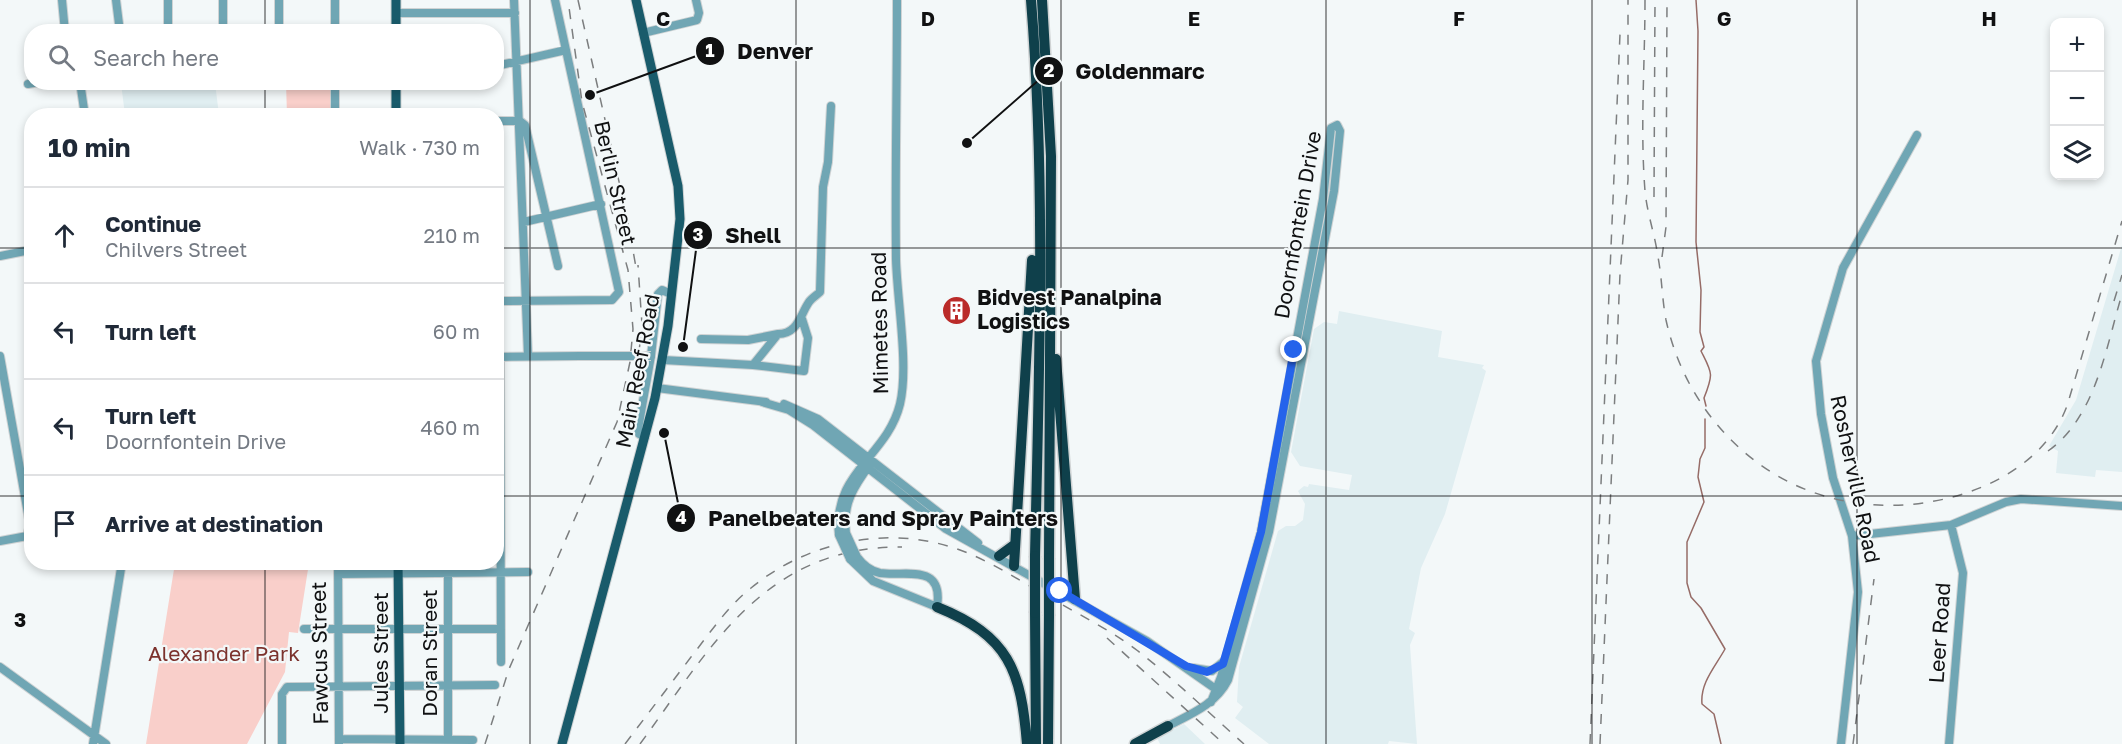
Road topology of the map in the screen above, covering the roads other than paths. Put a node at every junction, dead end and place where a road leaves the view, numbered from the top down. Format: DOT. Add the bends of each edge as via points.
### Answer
graph roads {
  1 [pos="62,0"];
  2 [pos="116,0"];
  3 [pos="168,0"];
  4 [pos="223,0"];
  5 [pos="279,0"];
  6 [pos="334,0"];
  7 [pos="396,0"];
  8 [pos="514,0"];
  9 [pos="555,0"];
  10 [pos="636,0"];
  11 [pos="696,0"];
  12 [pos="897,0"];
  13 [pos="1031,0"];
  14 [pos="1042,0"];
  15 [pos="515,12"];
  16 [pos="396,13"];
  17 [pos="64,24"];
  18 [pos="119,24"];
  19 [pos="168,24"];
  20 [pos="223,24"];
  21 [pos="279,24"];
  22 [pos="335,24"];
  23 [pos="396,24"];
  24 [pos="643,33"];
  25 [pos="566,50"];
  26 [pos="517,63"];
  27 [pos="504,65"];
  28 [pos="81,90"];
  29 [pos="335,90"];
  30 [pos="396,90"];
  31 [pos="831,106"];
  32 [pos="84,108"];
  33 [pos="335,108"];
  34 [pos="396,108"];
  35 [pos="504,121"];
  36 [pos="519,121"];
  37 [pos="1917,135"];
  38 [pos="530,143"];
  39 [pos="520,146"];
  40 [pos="1039,160"];
  41 [pos="601,204"];
  42 [pos="547,218"];
  43 [pos="524,222"];
  44 [pos="24,251"];
  45 [pos="0,256"];
  46 [pos="558,266"];
  47 [pos="1051,293"];
  48 [pos="671,294"];
  49 [pos="504,301"];
  50 [pos="526,301"];
  51 [pos="802,319"];
  52 [pos="778,334"];
  53 [pos="701,339"];
  54 [pos="0,356"];
  55 [pos="528,356"];
  56 [pos="651,356"];
  57 [pos="504,357"];
  58 [pos="663,360"];
  59 [pos="753,365"];
  60 [pos="657,388"];
  61 [pos="4,401"];
  62 [pos="645,437"];
  63 [pos="867,462"];
  64 [pos="24,496"];
  65 [pos="2122,506"];
  66 [pos="1951,525"];
  67 [pos="24,535"];
  68 [pos="1852,536"];
  69 [pos="0,541"];
  70 [pos="1014,545"];
  71 [pos="999,556"];
  72 [pos="853,558"];
  73 [pos="1014,566"];
  74 [pos="121,570"];
  75 [pos="338,570"];
  76 [pos="399,570"];
  77 [pos="448,570"];
  78 [pos="501,572"];
  79 [pos="528,572"];
  80 [pos="399,573"];
  81 [pos="338,574"];
  82 [pos="448,574"];
  83 [pos="1075,599"];
  84 [pos="937,607"];
  85 [pos="304,629"];
  86 [pos="338,629"];
  87 [pos="448,629"];
  88 [pos="501,629"];
  89 [pos="399,630"];
  90 [pos="1226,658"];
  91 [pos="501,662"];
  92 [pos="1186,666"];
  93 [pos="0,667"];
  94 [pos="448,685"];
  95 [pos="495,685"];
  96 [pos="339,686"];
  97 [pos="400,686"];
  98 [pos="1219,692"];
  99 [pos="1168,726"];
  100 [pos="93,740"];
  101 [pos="473,740"];
  102 [pos="339,742"];
  103 [pos="400,742"];
  104 [pos="448,742"];
  105 [pos="106,744"];
  106 [pos="282,744"];
  107 [pos="562,744"];
  108 [pos="1027,744"];
  109 [pos="1036,744"];
  110 [pos="1048,744"];
  111 [pos="1136,744"];
  112 [pos="1841,744"];
  113 [pos="1948,744"];
  1 -- 17 [label="street"];
  2 -- 18 [label="street"];
  3 -- 19 [label="street"];
  4 -- 20 [label="street"];
  5 -- 21 [label="street"];
  6 -- 22 [label="street"];
  7 -- 16 [label="main road"];
  8 -- 15 [label="street"];
  9 -- 25 [label="street, Berlin Street"];
  10 -- 24 [label="main road, Main Reef Road"];
  11 -- 24 [label="street" via="699,10 695,22"];
  12 -- 63 [label="street, Mimetes Road" via="896,260 903,382 897,414"];
  13 -- 40 [label="highway"];
  14 -- 47 [label="highway" via="1050,105"];
  15 -- 16 [label="street"];
  15 -- 26 [label="street"];
  16 -- 23 [label="main road"];
  24 -- 48 [label="main road, Main Reef Road" via="680,199"];
  25 -- 26 [label="street"];
  25 -- 41 [label="street, Berlin Street"];
  26 -- 27 [label="street"];
  26 -- 36 [label="street"];
  28 -- 32 [label="street"];
  29 -- 33 [label="street"];
  30 -- 34 [label="main road"];
  31 -- 51 [label="street" via="823,187 821,289 808,303"];
  35 -- 36 [label="street"];
  36 -- 38 [label="street" via="525,125"];
  36 -- 39 [label="street"];
  37 -- 68 [label="street, Rosherville Road" via="1843,268 1816,361 1833,478"];
  38 -- 39 [label="street"];
  38 -- 42 [label="street"];
  39 -- 43 [label="street"];
  40 -- 70 [label="highway"];
  40 -- 109 [label="highway, bridge"];
  41 -- 42 [label="street"];
  41 -- 50 [label="street, Berlin Street" via="618,295 612,300"];
  42 -- 43 [label="street"];
  42 -- 46 [label="street"];
  43 -- 50 [label="street"];
  44 -- 45 [label="street"];
  47 -- 83 [label="highway"];
  47 -- 110 [label="highway, bridge"];
  48 -- 56 [label="street" via="662,290 657,294"];
  48 -- 58 [label="main road, Main Reef Road"];
  49 -- 50 [label="street"];
  50 -- 55 [label="street"];
  51 -- 52 [label="street" via="786,333"];
  51 -- 59 [label="street" via="807,330 804,371"];
  52 -- 53 [label="street" via="748,340"];
  52 -- 59 [label="street"];
  54 -- 61 [label="street"];
  55 -- 56 [label="street, bridge"];
  55 -- 57 [label="street"];
  56 -- 62 [label="street" via="638,429"];
  58 -- 59 [label="street"];
  58 -- 60 [label="main road, Main Reef Road"];
  60 -- 62 [label="main road, Main Reef Road"];
  60 -- 63 [label="street" via="762,402 797,414"];
  61 -- 64 [label="street"];
  62 -- 107 [label="main road, Main Reef Road"];
  63 -- 71 [label="street"];
  63 -- 72 [label="street, Mimetes Road, bridge" via="847,501 843,534"];
  65 -- 66 [label="street" via="2020,500"];
  66 -- 68 [label="street"];
  66 -- 113 [label="street, Leer Road" via="1963,573"];
  67 -- 69 [label="street"];
  68 -- 112 [label="street, Rosherville Road" via="1858,592"];
  70 -- 71 [label="highway"];
  70 -- 73 [label="highway"];
  71 -- 73 [label="street"];
  72 -- 84 [label="street" via="873,581"];
  72 -- 84 [label="street" via="880,573 915,572 926,576 937,590"];
  73 -- 83 [label="street"];
  74 -- 100 [label="street"];
  75 -- 81 [label="street, Fawcus Street"];
  76 -- 80 [label="main road, Jules Street"];
  77 -- 82 [label="street, Doran Street"];
  78 -- 79 [label="street"];
  78 -- 82 [label="street"];
  78 -- 88 [label="street"];
  80 -- 81 [label="street"];
  80 -- 82 [label="street"];
  80 -- 89 [label="main road, Jules Street"];
  81 -- 86 [label="street, Fawcus Street"];
  82 -- 87 [label="street, Doran Street"];
  83 -- 92 [label="street"];
  84 -- 108 [label="highway" via="982,629 1004,653 1017,679"];
  85 -- 86 [label="street"];
  86 -- 89 [label="street"];
  86 -- 96 [label="street, Fawcus Street"];
  87 -- 88 [label="street"];
  87 -- 89 [label="street"];
  87 -- 94 [label="street, Doran Street"];
  88 -- 91 [label="street"];
  89 -- 97 [label="main road, Jules Street"];
  90 -- 92 [label="street" via="1212,671"];
  90 -- 98 [label="street, Doornfontein Drive"];
  90 -- 98 [label="street, Doornfontein Drive" via="1261,532 1324,191 1328,138 1331,128 1337,126 1340,131 1334,191 1269,532 1228,680"];
  92 -- 98 [label="street"];
  93 -- 100 [label="street"];
  94 -- 95 [label="street"];
  94 -- 97 [label="street"];
  94 -- 104 [label="street, Doran Street"];
  96 -- 97 [label="street"];
  96 -- 102 [label="street, Fawcus Street"];
  96 -- 106 [label="street" via="285,688"];
  97 -- 103 [label="main road, Jules Street"];
  98 -- 99 [label="street" via="1211,702"];
  99 -- 111 [label="highway"];
  100 -- 105 [label="street"];
  101 -- 104 [label="street"];
  102 -- 103 [label="street"];
  103 -- 104 [label="street"];
}
